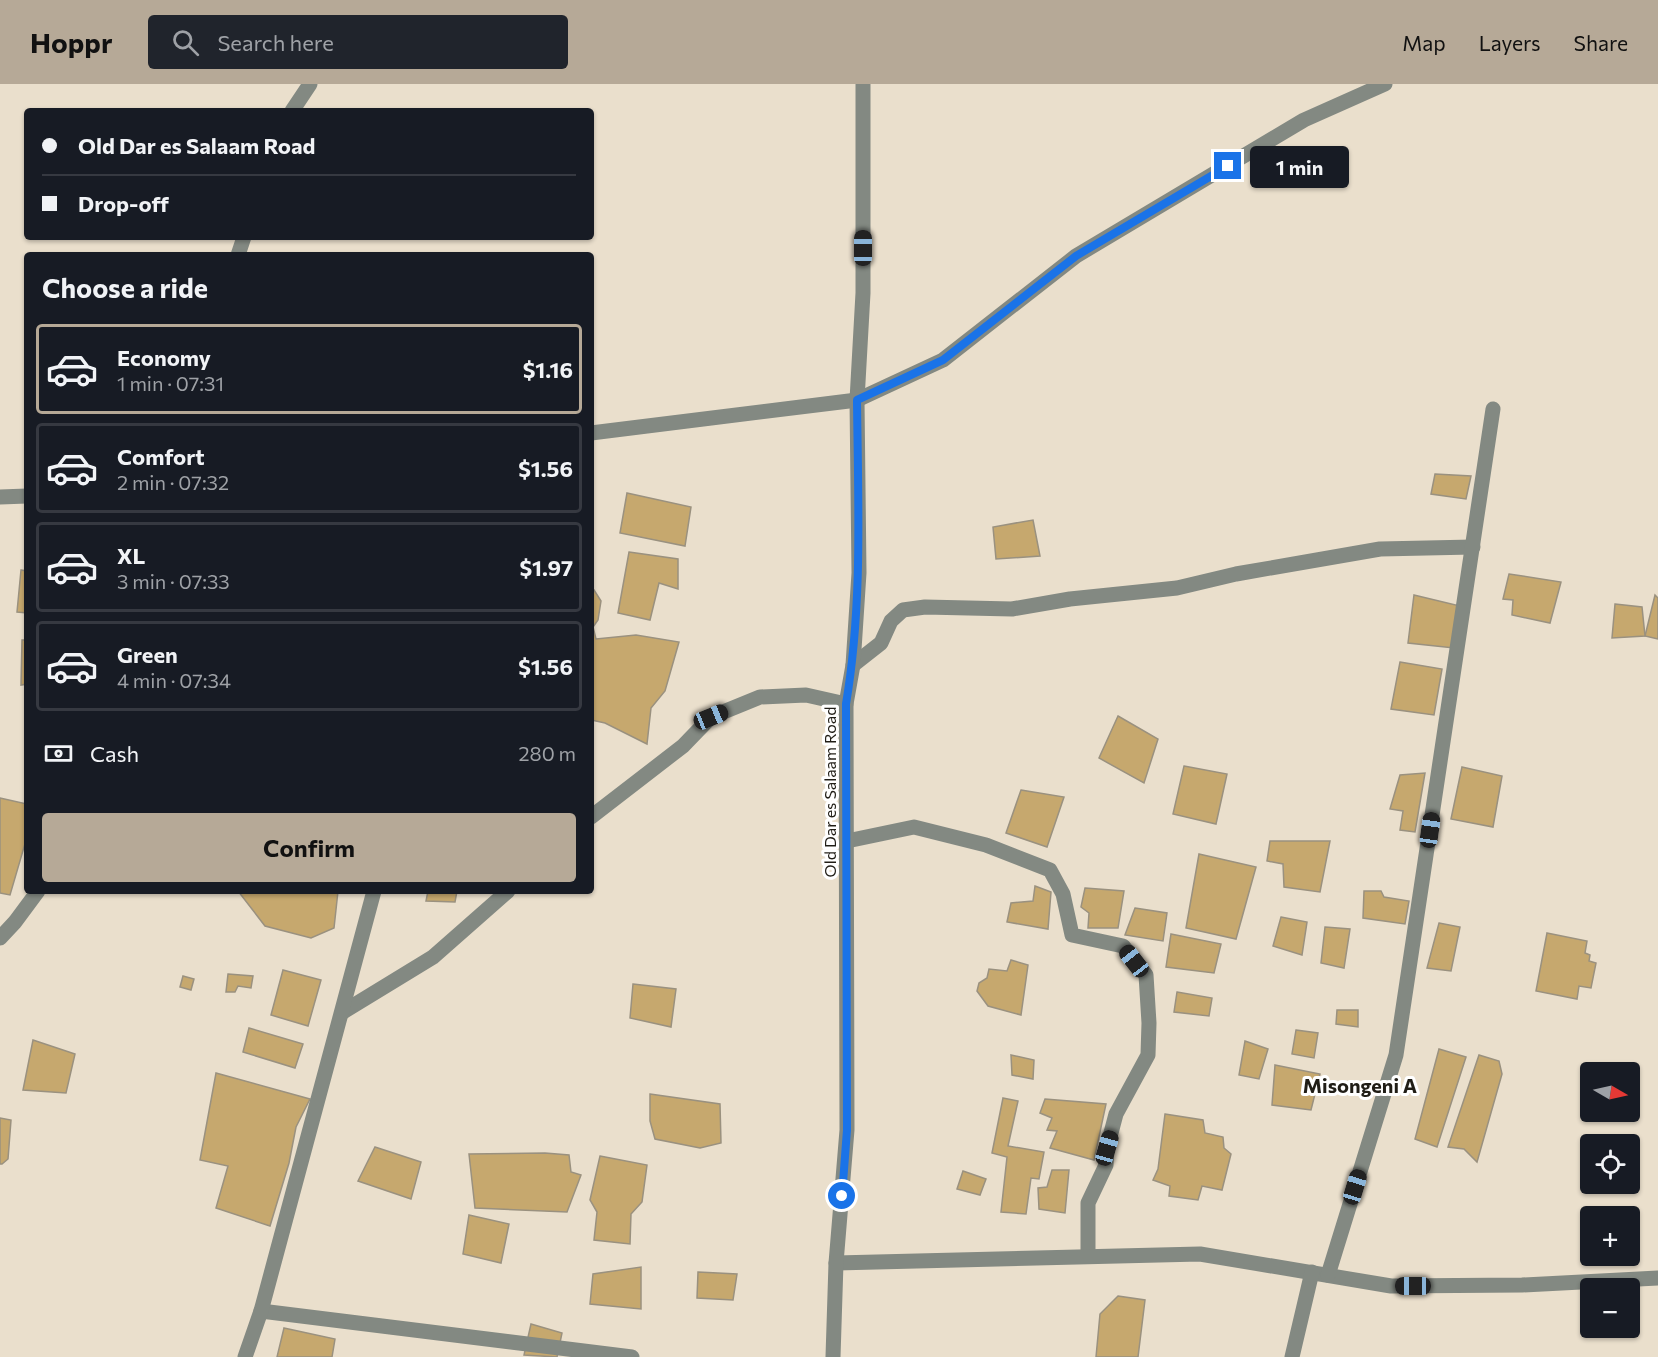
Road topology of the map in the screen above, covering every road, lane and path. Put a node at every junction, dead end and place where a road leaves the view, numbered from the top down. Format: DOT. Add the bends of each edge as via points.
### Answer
graph roads {
  1 [pos="310,84"];
  2 [pos="863,84"];
  3 [pos="1385,84"];
  4 [pos="294,108"];
  5 [pos="857,400"];
  6 [pos="1493,410"];
  7 [pos="594,433"];
  8 [pos="24,496"];
  9 [pos="0,497"];
  10 [pos="1473,547"];
  11 [pos="853,665"];
  12 [pos="846,704"];
  13 [pos="594,815"];
  14 [pos="846,841"];
  15 [pos="36,894"];
  16 [pos="373,894"];
  17 [pos="505,894"];
  18 [pos="0,938"];
  19 [pos="343,1012"];
  20 [pos="1088,1256"];
  21 [pos="836,1263"];
  22 [pos="1312,1272"];
  23 [pos="1328,1275"];
  24 [pos="1658,1278"];
  25 [pos="261,1311"];
  26 [pos="245,1357"];
  27 [pos="632,1357"];
  28 [pos="833,1357"];
  29 [pos="1292,1357"];
  1 -- 4 [label="street"];
  2 -- 5 [label="street, Old Dar es Salaam Road" via="863,293"];
  3 -- 5 [label="street" via="1304,120 1076,256 943,360"];
  5 -- 7 [label="street"];
  5 -- 11 [label="street, Old Dar es Salaam Road" via="859,573"];
  6 -- 10 [label="street"];
  8 -- 9 [label="street"];
  10 -- 11 [label="street" via="1380,549 1177,588 1012,609 903,610 891,621 881,643"];
  10 -- 23 [label="street" via="1396,1055"];
  11 -- 12 [label="street, Old Dar es Salaam Road"];
  12 -- 13 [label="street" via="806,695 759,697 711,717 683,746"];
  12 -- 14 [label="street, Old Dar es Salaam Road"];
  14 -- 20 [label="street" via="914,827 986,845 1050,870 1063,894 1072,935 1123,946 1146,975 1148,1055 1116,1114 1106,1165 1088,1203"];
  14 -- 21 [label="street, Old Dar es Salaam Road" via="847,1130"];
  15 -- 18 [label="street"];
  16 -- 19 [label="street"];
  17 -- 19 [label="street" via="433,957"];
  19 -- 25 [label="street"];
  20 -- 21 [label="street"];
  20 -- 22 [label="street" via="1200,1254"];
  21 -- 28 [label="street, Old Dar es Salaam Road"];
  22 -- 23 [label="street"];
  22 -- 29 [label="street"];
  23 -- 24 [label="street" via="1391,1286"];
  25 -- 26 [label="street"];
  25 -- 27 [label="street"];
}
